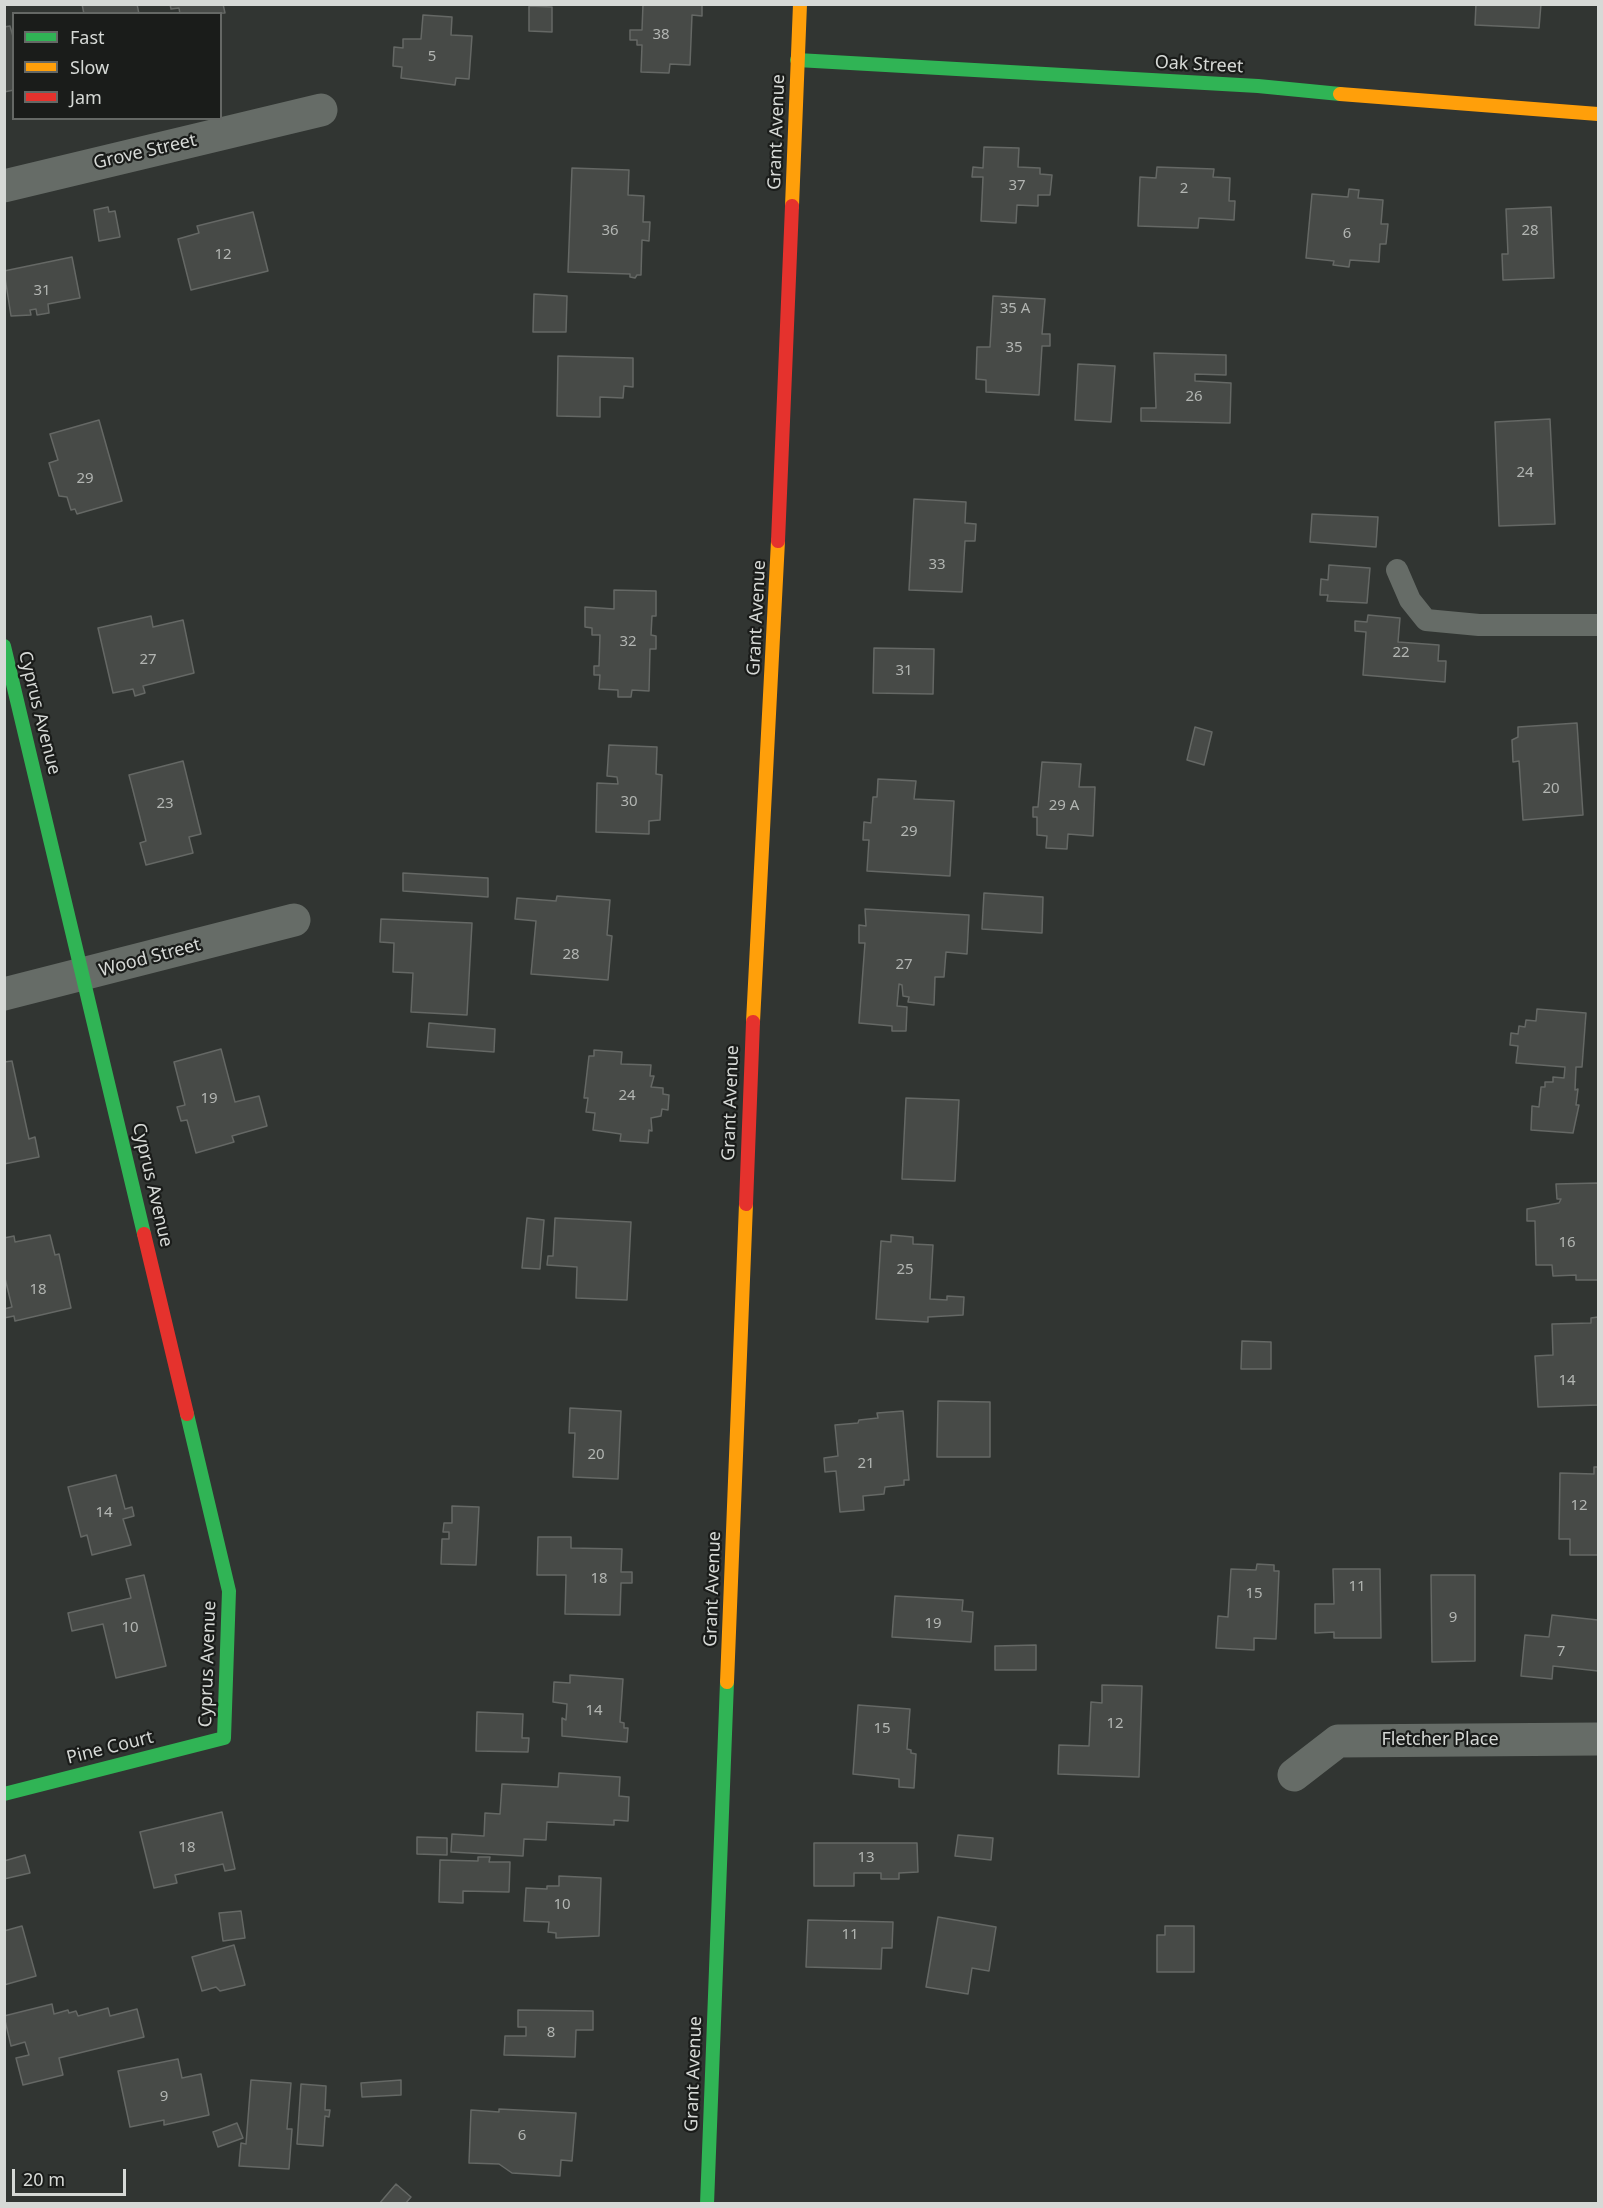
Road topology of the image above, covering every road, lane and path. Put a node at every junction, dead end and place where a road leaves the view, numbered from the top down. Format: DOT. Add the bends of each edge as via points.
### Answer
graph roads {
  1 [pos="800,4"];
  2 [pos="797,60"];
  3 [pos="321,111"];
  4 [pos="1599,114"];
  5 [pos="4,186"];
  6 [pos="1397,570"];
  7 [pos="1599,625"];
  8 [pos="4,646"];
  9 [pos="294,920"];
  10 [pos="84,975"];
  11 [pos="4,994"];
  12 [pos="224,1738"];
  13 [pos="1599,1739"];
  14 [pos="1294,1775"];
  15 [pos="4,1794"];
  16 [pos="707,2204"];
  1 -- 2 [label="street, Grant Avenue"];
  2 -- 4 [label="street, Oak Street" via="1258,87"];
  2 -- 16 [label="street, Grant Avenue" via="776,623 752,1043"];
  3 -- 5 [label="street, Grove Street"];
  6 -- 7 [label="lane" via="1410,600 1426,620 1479,625"];
  8 -- 10 [label="street, Cyprus Avenue"];
  9 -- 10 [label="street, Wood Street"];
  10 -- 11 [label="street, Wood Street"];
  10 -- 12 [label="street, Cyprus Avenue" via="229,1591"];
  12 -- 15 [label="street, Pine Court"];
  13 -- 14 [label="street, Fletcher Place" via="1338,1740"];
}
